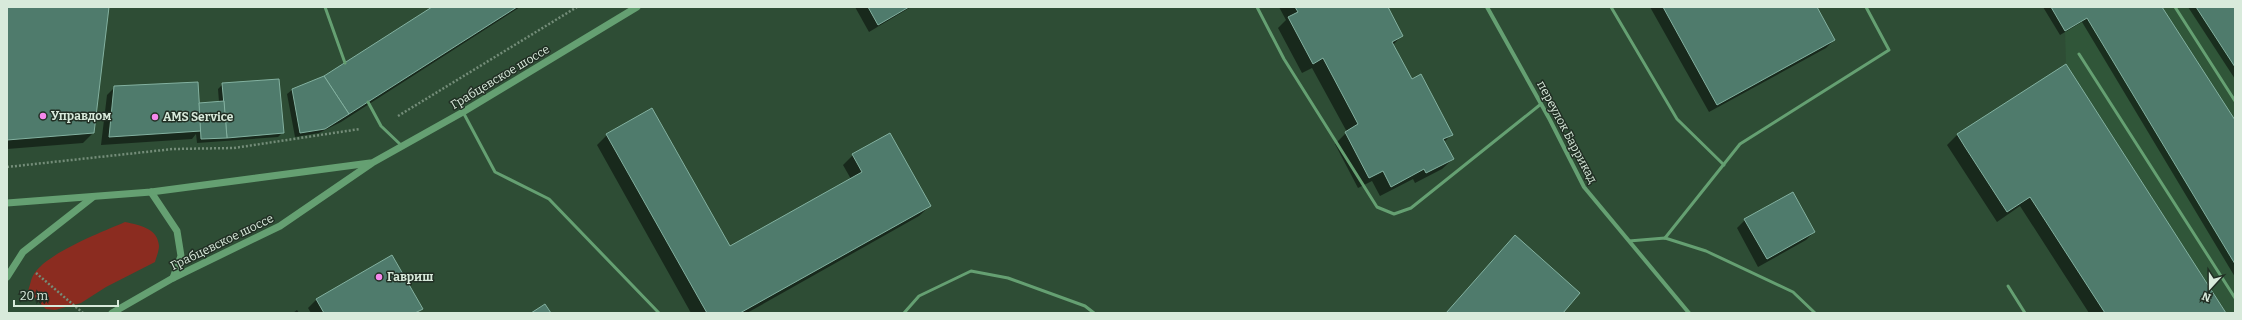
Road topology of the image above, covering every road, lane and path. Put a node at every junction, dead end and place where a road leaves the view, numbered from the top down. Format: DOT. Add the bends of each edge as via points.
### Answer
graph roads {
  1 [pos="326,7"];
  2 [pos="577,7"];
  3 [pos="637,7"];
  4 [pos="1257,7"];
  5 [pos="1487,7"];
  6 [pos="1611,7"];
  7 [pos="1866,7"];
  8 [pos="2175,7"];
  9 [pos="2080,54"];
  10 [pos="345,63"];
  11 [pos="2235,101"];
  12 [pos="368,102"];
  13 [pos="1541,104"];
  14 [pos="463,112"];
  15 [pos="382,126"];
  16 [pos="403,147"];
  17 [pos="372,163"];
  18 [pos="1724,165"];
  19 [pos="7,167"];
  20 [pos="151,192"];
  21 [pos="93,197"];
  22 [pos="7,203"];
  23 [pos="1665,238"];
  24 [pos="1629,241"];
  25 [pos="18,259"];
  26 [pos="7,277"];
  27 [pos="173,278"];
  28 [pos="2008,286"];
  29 [pos="2235,298"];
  30 [pos="119,312"];
  31 [pos="83,313"];
  32 [pos="112,313"];
  33 [pos="659,313"];
  34 [pos="904,313"];
  35 [pos="1094,313"];
  36 [pos="1689,313"];
  37 [pos="1815,313"];
  38 [pos="2025,313"];
  1 -- 10 [label="lane"];
  2 -- 15 [label="path"];
  3 -- 14 [label="street, Грабцевское шоссе"];
  4 -- 13 [label="lane" via="1284,59 1376,207 1394,214 1411,208"];
  5 -- 13 [label="street, переулок Баррикад"];
  6 -- 18 [label="lane" via="1677,119"];
  7 -- 18 [label="lane" via="1890,50 1740,144"];
  8 -- 11 [label="lane"];
  9 -- 29 [label="lane"];
  12 -- 15 [label="lane"];
  13 -- 24 [label="street, переулок Баррикад" via="1584,187"];
  14 -- 16 [label="street, Грабцевское шоссе"];
  14 -- 33 [label="lane" via="495,172 548,198"];
  15 -- 16 [label="lane"];
  15 -- 19 [label="path" via="234,148 173,149"];
  16 -- 17 [label="street, Грабцевское шоссе"];
  17 -- 20 [label="street, Грабцевское шоссе"];
  17 -- 27 [label="street, Грабцевское шоссе" via="280,226"];
  18 -- 23 [label="lane"];
  20 -- 21 [label="street, Грабцевское шоссе"];
  20 -- 27 [label="street" via="177,231 181,256"];
  21 -- 22 [label="street, Грабцевское шоссе"];
  21 -- 25 [label="street" via="23,252"];
  23 -- 24 [label="lane"];
  23 -- 37 [label="lane" via="1706,251 1793,292"];
  24 -- 36 [label="street, переулок Баррикад"];
  25 -- 26 [label="street"];
  25 -- 31 [label="path"];
  27 -- 30 [label="street, Грабцевское шоссе"];
  28 -- 38 [label="lane"];
  30 -- 32 [label="street, Грабцевское шоссе"];
  34 -- 35 [label="lane" via="919,296 971,271 1008,278 1085,306"];
}
